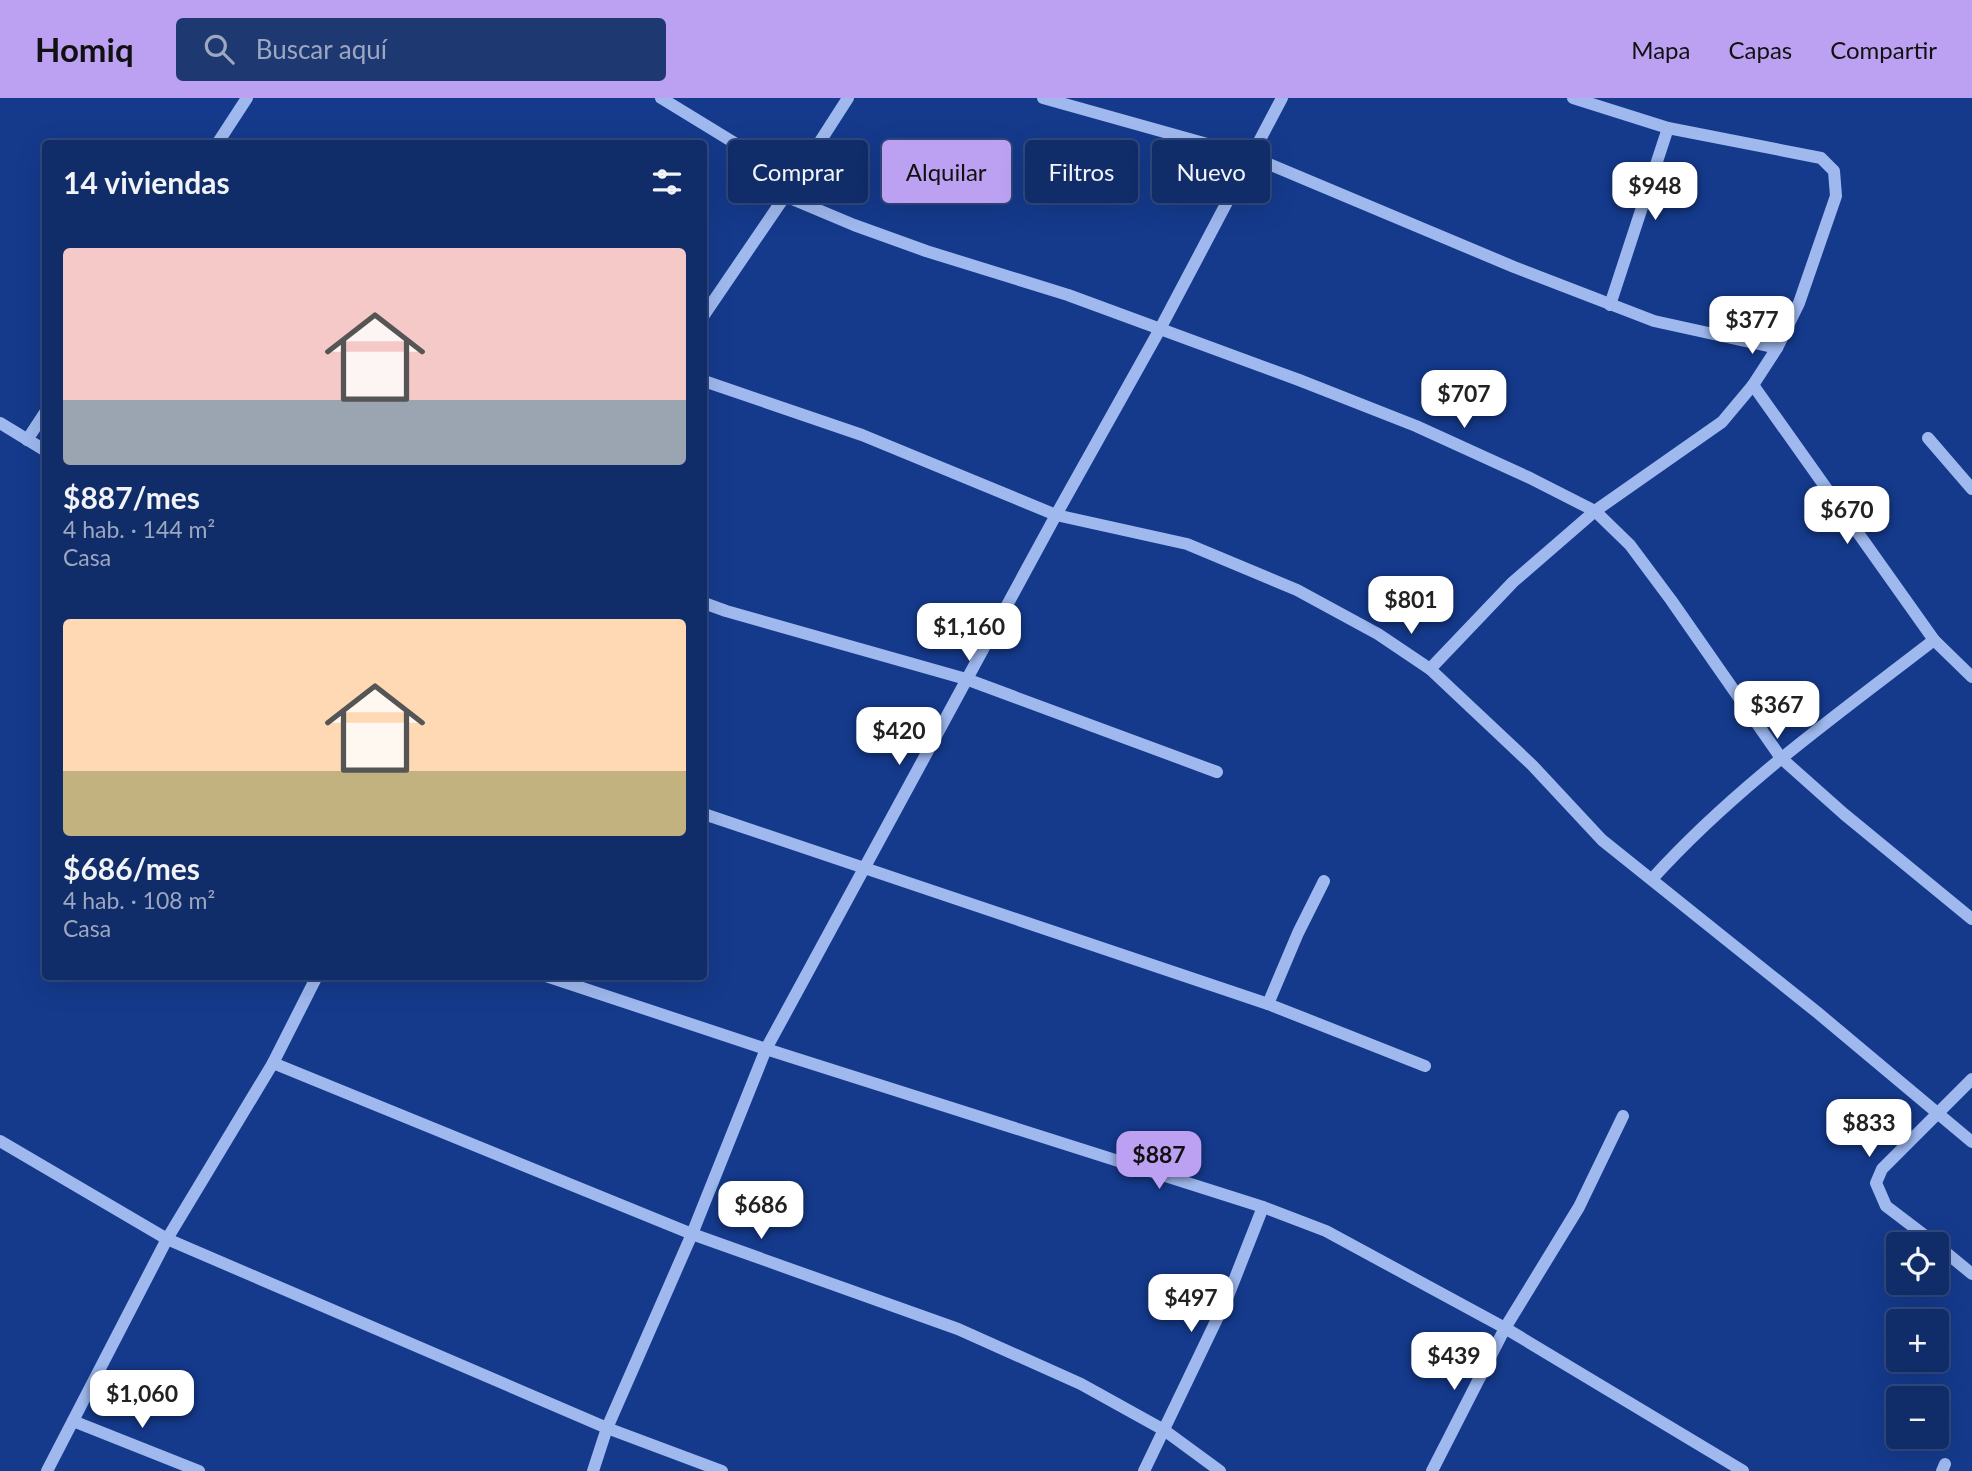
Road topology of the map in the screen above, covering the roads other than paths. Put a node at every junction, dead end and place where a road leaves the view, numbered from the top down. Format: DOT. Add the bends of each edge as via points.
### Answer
graph roads {
  1 [pos="247,98"];
  2 [pos="661,98"];
  3 [pos="848,98"];
  4 [pos="1043,98"];
  5 [pos="1282,98"];
  6 [pos="1573,98"];
  7 [pos="1668,128"];
  8 [pos="220,140"];
  9 [pos="730,140"];
  10 [pos="821,140"];
  11 [pos="1193,140"];
  12 [pos="1259,140"];
  13 [pos="1270,164"];
  14 [pos="780,203"];
  15 [pos="801,203"];
  16 [pos="1226,203"];
  17 [pos="1610,305"];
  18 [pos="707,311"];
  19 [pos="1160,329"];
  20 [pos="1777,348"];
  21 [pos="707,382"];
  22 [pos="1753,385"];
  23 [pos="42,417"];
  24 [pos="0,423"];
  25 [pos="1928,438"];
  26 [pos="27,440"];
  27 [pos="42,449"];
  28 [pos="1972,489"];
  29 [pos="1595,511"];
  30 [pos="1056,514"];
  31 [pos="707,604"];
  32 [pos="1934,640"];
  33 [pos="1430,669"];
  34 [pos="1972,677"];
  35 [pos="966,680"];
  36 [pos="1782,758"];
  37 [pos="1217,772"];
  38 [pos="707,815"];
  39 [pos="863,869"];
  40 [pos="1652,879"];
  41 [pos="1324,881"];
  42 [pos="1972,919"];
  43 [pos="315,980"];
  44 [pos="559,980"];
  45 [pos="1268,1004"];
  46 [pos="766,1049"];
  47 [pos="273,1063"];
  48 [pos="1425,1066"];
  49 [pos="1972,1079"];
  50 [pos="1938,1114"];
  51 [pos="1623,1116"];
  52 [pos="0,1141"];
  53 [pos="1972,1142"];
  54 [pos="1263,1207"];
  55 [pos="1920,1232"];
  56 [pos="692,1234"];
  57 [pos="167,1239"];
  58 [pos="1949,1255"];
  59 [pos="1972,1274"];
  60 [pos="1505,1328"];
  61 [pos="73,1421"];
  62 [pos="607,1428"];
  63 [pos="1164,1430"];
  64 [pos="47,1471"];
  65 [pos="198,1471"];
  66 [pos="593,1471"];
  67 [pos="722,1471"];
  68 [pos="1144,1471"];
  69 [pos="1220,1471"];
  70 [pos="1432,1471"];
  71 [pos="1743,1471"];
  1 -- 8 [label="street"];
  2 -- 9 [label="street"];
  3 -- 10 [label="street"];
  4 -- 11 [label="street"];
  5 -- 12 [label="street"];
  6 -- 7 [label="street"];
  7 -- 17 [label="street"];
  7 -- 20 [label="street" via="1821,158 1834,171 1836,196 1799,303"];
  13 -- 17 [label="street"];
  14 -- 18 [label="street"];
  15 -- 19 [label="street" via="914,247"];
  16 -- 19 [label="street"];
  17 -- 20 [label="street" via="1654,321"];
  19 -- 29 [label="street" via="1416,426"];
  19 -- 30 [label="street"];
  20 -- 22 [label="street"];
  21 -- 30 [label="street" via="862,435"];
  22 -- 29 [label="street" via="1722,422"];
  22 -- 32 [label="street"];
  23 -- 26 [label="street"];
  24 -- 26 [label="street"];
  25 -- 28 [label="street"];
  26 -- 27 [label="street"];
  29 -- 33 [label="street" via="1513,582"];
  29 -- 36 [label="street" via="1630,545"];
  30 -- 33 [label="street" via="1187,544 1297,590 1378,634"];
  30 -- 35 [label="street"];
  31 -- 35 [label="street"];
  32 -- 34 [label="street"];
  32 -- 36 [label="street"];
  33 -- 40 [label="street" via="1532,765 1602,840"];
  35 -- 37 [label="street"];
  35 -- 39 [label="street"];
  36 -- 40 [label="street" via="1686,841"];
  36 -- 42 [label="street"];
  38 -- 39 [label="street"];
  39 -- 45 [label="street"];
  39 -- 46 [label="street"];
  40 -- 50 [label="street"];
  41 -- 45 [label="street"];
  43 -- 47 [label="street"];
  44 -- 46 [label="street"];
  45 -- 48 [label="street"];
  46 -- 54 [label="street"];
  46 -- 56 [label="street"];
  47 -- 56 [label="street"];
  47 -- 57 [label="street"];
  49 -- 50 [label="street"];
  50 -- 53 [label="street"];
  50 -- 55 [label="street" via="1882,1169 1876,1183 1886,1206"];
  51 -- 60 [label="street" via="1578,1207"];
  52 -- 57 [label="street"];
  54 -- 60 [label="street" via="1326,1231"];
  54 -- 63 [label="street" via="1228,1296"];
  56 -- 62 [label="street"];
  56 -- 63 [label="street" via="958,1329 1081,1384"];
  57 -- 61 [label="street"];
  57 -- 62 [label="street"];
  58 -- 59 [label="street"];
  60 -- 70 [label="street"];
  60 -- 71 [label="street"];
  61 -- 64 [label="street"];
  61 -- 65 [label="street"];
  62 -- 66 [label="street"];
  62 -- 67 [label="street"];
  63 -- 68 [label="street"];
  63 -- 69 [label="street"];
}
